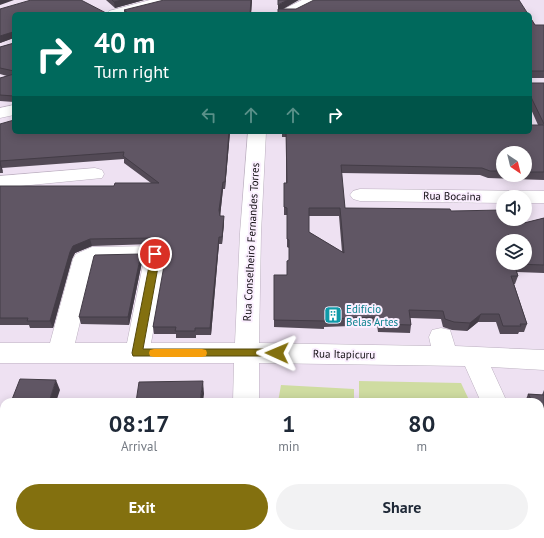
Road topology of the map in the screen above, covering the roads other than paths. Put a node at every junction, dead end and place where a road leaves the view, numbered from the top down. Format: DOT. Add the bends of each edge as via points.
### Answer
graph roads {
  1 [pos="164,0"];
  2 [pos="312,0"];
  3 [pos="121,12"];
  4 [pos="289,12"];
  5 [pos="12,110"];
  6 [pos="0,113"];
  7 [pos="257,134"];
  8 [pos="95,174"];
  9 [pos="0,182"];
  10 [pos="360,194"];
  11 [pos="544,197"];
  12 [pos="0,353"];
  13 [pos="60,353"];
  14 [pos="137,353"];
  15 [pos="246,353"];
  16 [pos="473,356"];
  17 [pos="544,360"];
  18 [pos="246,398"];
  19 [pos="492,398"];
  1 -- 3 [label="street"];
  2 -- 4 [label="street"];
  5 -- 6 [label="street"];
  7 -- 15 [label="street, Rua Conselheiro Fernandes Torres"];
  8 -- 9 [label="street"];
  10 -- 11 [label="street, Rua Bocaina"];
  12 -- 13 [label="street, Rua Itapicuru"];
  13 -- 14 [label="street, Rua Itapicuru"];
  13 -- 14 [label="street" via="84,259 92,254 153,254 156,256"];
  14 -- 15 [label="street, Rua Itapicuru"];
  15 -- 16 [label="street, Rua Itapicuru" via="443,346"];
  15 -- 18 [label="street, Rua Conselheiro Fernandes Torres"];
  16 -- 17 [label="street, Rua Itapicuru"];
  16 -- 19 [label="street"];
}
